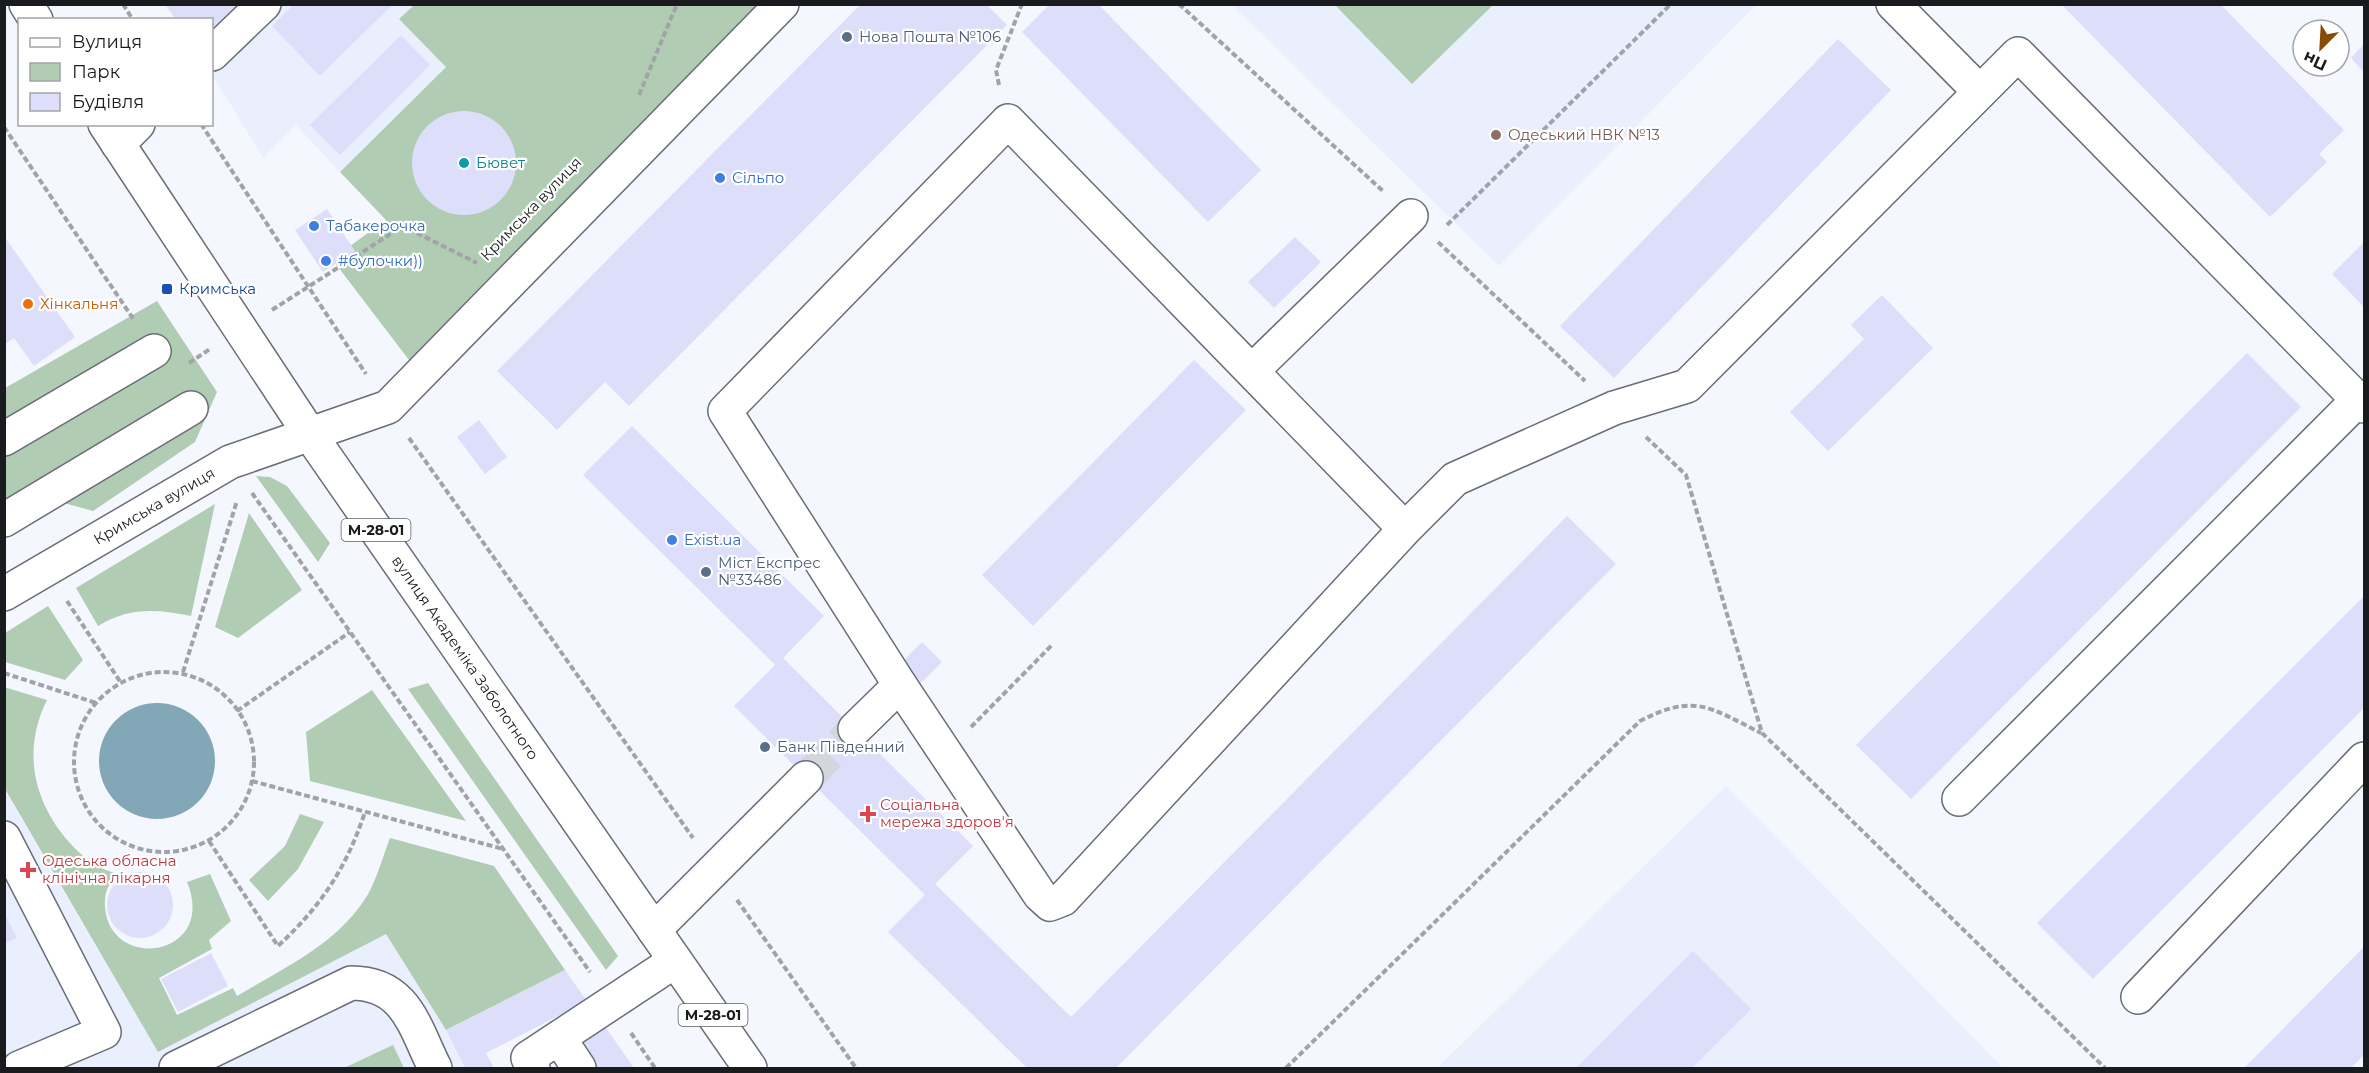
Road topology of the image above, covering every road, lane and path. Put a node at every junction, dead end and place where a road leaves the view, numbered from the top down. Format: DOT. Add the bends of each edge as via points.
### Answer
graph roads {
  1 [pos="26,4"];
  2 [pos="123,4"];
  3 [pos="264,4"];
  4 [pos="677,4"];
  5 [pos="782,4"];
  6 [pos="1022,4"];
  7 [pos="1179,4"];
  8 [pos="1671,4"];
  9 [pos="1893,4"];
  10 [pos="35,18"];
  11 [pos="132,18"];
  12 [pos="213,53"];
  13 [pos="1979,91"];
  14 [pos="636,101"];
  15 [pos="1008,121"];
  16 [pos="202,126"];
  17 [pos="4,127"];
  18 [pos="121,131"];
  19 [pos="1422,227"];
  20 [pos="486,255"];
  21 [pos="308,287"];
  22 [pos="241,330"];
  23 [pos="167,359"];
  24 [pos="1252,371"];
  25 [pos="2361,403"];
  26 [pos="388,407"];
  27 [pos="192,408"];
  28 [pos="1614,408"];
  29 [pos="311,436"];
  30 [pos="4,439"];
  31 [pos="237,472"];
  32 [pos="4,520"];
  33 [pos="1406,528"];
  34 [pos="47,569"];
  35 [pos="4,594"];
  36 [pos="350,632"];
  37 [pos="1053,644"];
  38 [pos="183,672"];
  39 [pos="4,673"];
  40 [pos="121,683"];
  41 [pos="900,685"];
  42 [pos="96,703"];
  43 [pos="237,711"];
  44 [pos="855,729"];
  45 [pos="1762,733"];
  46 [pos="945,753"];
  47 [pos="2364,759"];
  48 [pos="806,778"];
  49 [pos="252,781"];
  50 [pos="1959,799"];
  51 [pos="365,812"];
  52 [pos="4,838"];
  53 [pos="208,841"];
  54 [pos="505,849"];
  55 [pos="714,869"];
  56 [pos="654,930"];
  57 [pos="675,961"];
  58 [pos="2138,997"];
  59 [pos="611,1003"];
  60 [pos="559,1038"];
  61 [pos="18,1068"];
  62 [pos="176,1068"];
  63 [pos="435,1068"];
  64 [pos="533,1068"];
  65 [pos="579,1068"];
  66 [pos="750,1068"];
  67 [pos="856,1068"];
  68 [pos="1286,1068"];
  69 [pos="2105,1068"];
  1 -- 10 [label="main road"];
  2 -- 11 [label="path"];
  3 -- 12 [label="main road"];
  4 -- 14 [label="path"];
  5 -- 26 [label="main road"];
  6 -- 15 [label="path" via="996,70"];
  7 -- 19 [label="path"];
  8 -- 19 [label="path"];
  9 -- 13 [label="main road"];
  13 -- 25 [label="main road" via="2018,54"];
  13 -- 28 [label="main road" via="1687,386"];
  15 -- 24 [label="main road"];
  15 -- 41 [label="main road" via="725,411"];
  16 -- 21 [label="path"];
  17 -- 23 [label="path"];
  18 -- 22 [label="main road, вулиця Академіка Заболотного / М-28-01"];
  19 -- 24 [label="main road"];
  19 -- 28 [label="path"];
  20 -- 21 [label="path, Кримська вулиця" via="478,263 403,226"];
  21 -- 22 [label="path, Кримська вулиця"];
  21 -- 26 [label="path"];
  22 -- 23 [label="path, Кримська вулиця"];
  22 -- 29 [label="main road, вулиця Академіка Заболотного / М-28-01"];
  23 -- 30 [label="main road"];
  24 -- 33 [label="main road"];
  25 -- 50 [label="main road"];
  26 -- 29 [label="main road, Кримська вулиця"];
  26 -- 55 [label="path"];
  27 -- 32 [label="main road"];
  28 -- 33 [label="main road" via="1455,479"];
  28 -- 45 [label="path" via="1686,475"];
  29 -- 31 [label="main road, Кримська вулиця"];
  29 -- 56 [label="main road, вулиця Академіка Заболотного / М-28-01"];
  31 -- 34 [label="main road, Кримська вулиця"];
  31 -- 36 [label="path"];
  31 -- 38 [label="path"];
  33 -- 46 [label="main road" via="1063,899 1050,904 1040,895"];
  34 -- 35 [label="main road, Кримська вулиця"];
  34 -- 40 [label="path"];
  36 -- 43 [label="path"];
  36 -- 54 [label="path"];
  37 -- 46 [label="path"];
  38 -- 40 [label="path" via="139,673"];
  38 -- 43 [label="path" via="200,678"];
  39 -- 42 [label="path"];
  40 -- 42 [label="path"];
  41 -- 44 [label="main road"];
  41 -- 46 [label="main road"];
  42 -- 53 [label="path" via="81,727 75,753 76,782 86,808 104,830 128,844 154,852 182,851"];
  43 -- 49 [label="path" via="249,732"];
  45 -- 68 [label="path" via="1708,706 1685,704 1640,721"];
  45 -- 69 [label="path"];
  47 -- 58 [label="main road"];
  48 -- 55 [label="main road"];
  49 -- 51 [label="path"];
  49 -- 53 [label="path" via="244,805"];
  51 -- 53 [label="path" via="342,869 326,896 278,946"];
  51 -- 54 [label="path"];
  52 -- 61 [label="main road" via="104,1032"];
  54 -- 59 [label="path"];
  55 -- 56 [label="main road"];
  55 -- 67 [label="path"];
  56 -- 57 [label="main road, вулиця Академіка Заболотного / М-28-01"];
  57 -- 59 [label="main road"];
  57 -- 66 [label="main road, вулиця Академіка Заболотного / М-28-01"];
  59 -- 60 [label="main road"];
  60 -- 64 [label="main road" via="528,1058"];
  60 -- 65 [label="main road"];
  62 -- 63 [label="main road" via="351,983 367,983 396,997"];
}
